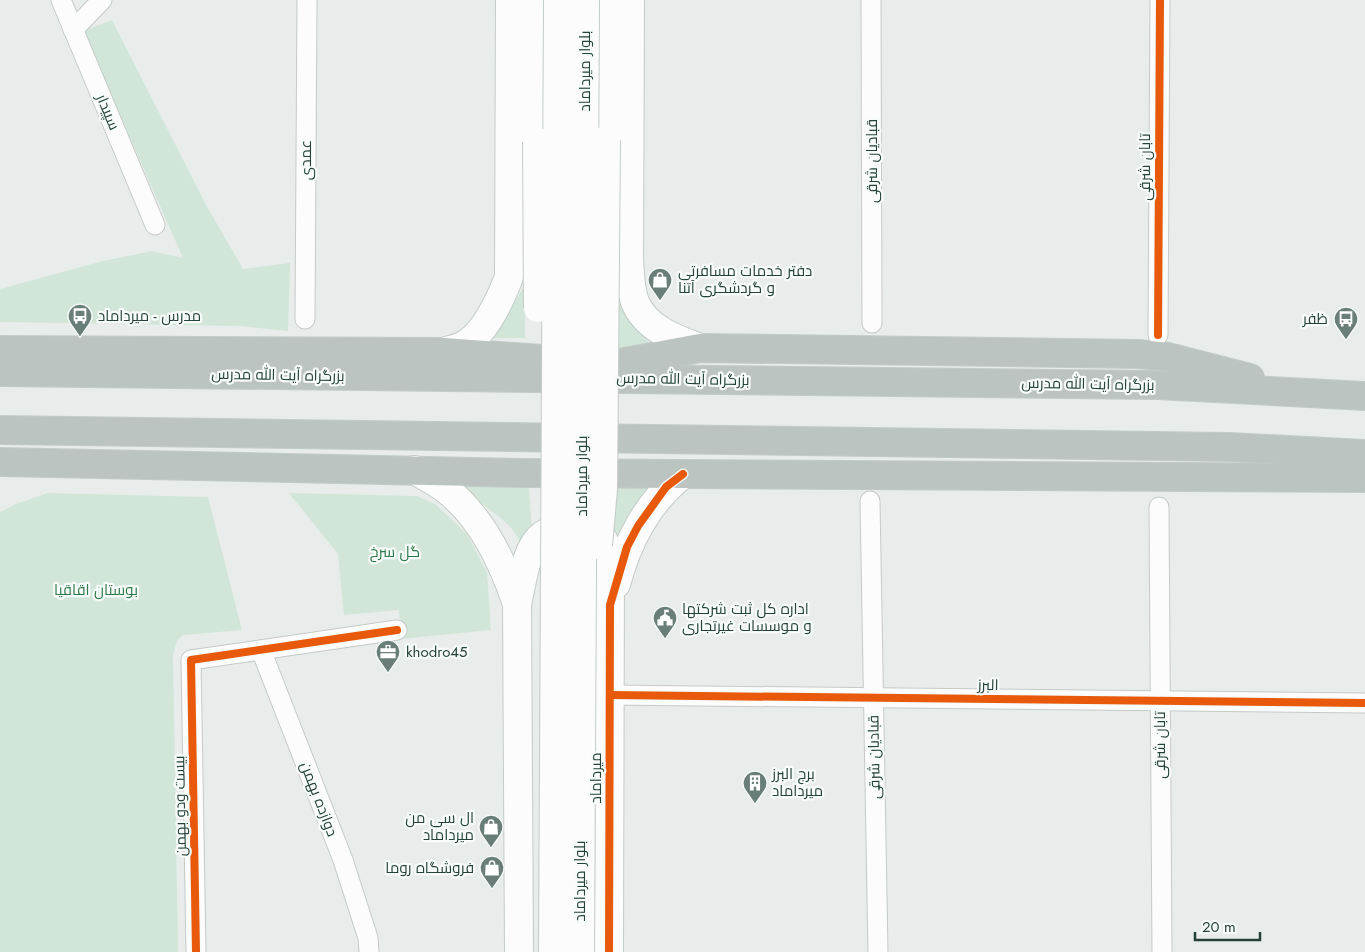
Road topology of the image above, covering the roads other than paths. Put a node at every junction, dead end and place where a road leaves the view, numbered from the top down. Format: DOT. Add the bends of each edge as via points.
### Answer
graph roads {
  1 [pos="61,0"];
  2 [pos="102,0"];
  3 [pos="307,0"];
  4 [pos="510,0"];
  5 [pos="535,0"];
  6 [pos="558,0"];
  7 [pos="571,0"];
  8 [pos="585,0"];
  9 [pos="607,0"];
  10 [pos="630,0"];
  11 [pos="871,0"];
  12 [pos="1160,0"];
  13 [pos="73,30"];
  14 [pos="155,224"];
  15 [pos="509,277"];
  16 [pos="305,319"];
  17 [pos="872,323"];
  18 [pos="1158,335"];
  19 [pos="700,348"];
  20 [pos="0,350"];
  21 [pos="443,352"];
  22 [pos="0,372"];
  23 [pos="1297,392"];
  24 [pos="1365,396"];
  25 [pos="0,430"];
  26 [pos="1365,454"];
  27 [pos="0,462"];
  28 [pos="102,464"];
  29 [pos="415,470"];
  30 [pos="682,474"];
  31 [pos="0,478"];
  32 [pos="1365,478"];
  33 [pos="870,501"];
  34 [pos="1159,507"];
  35 [pos="517,604"];
  36 [pos="610,605"];
  37 [pos="396,630"];
  38 [pos="582,648"];
  39 [pos="555,649"];
  40 [pos="261,650"];
  41 [pos="610,695"];
  42 [pos="873,697"];
  43 [pos="1160,700"];
  44 [pos="1365,702"];
  45 [pos="519,820"];
  46 [pos="610,827"];
  47 [pos="610,915"];
  48 [pos="519,947"];
  49 [pos="196,952"];
  50 [pos="369,952"];
  51 [pos="553,952"];
  52 [pos="580,952"];
  53 [pos="610,952"];
  54 [pos="878,952"];
  55 [pos="1162,952"];
  1 -- 13 [label="street, سپیدار"];
  2 -- 13 [label="street"];
  3 -- 16 [label="street, عمدی"];
  4 -- 15 [label="main road"];
  5 -- 39 [label="main road, bridge" via="538,486 542,552"];
  6 -- 39 [label="main road, بلوار میرداماد, bridge"];
  7 -- 15 [label="main road" via="568,232 562,247 548,260"];
  8 -- 38 [label="main road, بلوار میرداماد, bridge"];
  9 -- 38 [label="main road, bridge" via="604,489"];
  10 -- 19 [label="main road" via="631,285 636,303 658,330"];
  11 -- 17 [label="street, قبادیان شرقی"];
  12 -- 18 [label="street, تابان شرقی"];
  13 -- 14 [label="street, سپیدار"];
  15 -- 21 [label="main road" via="501,298 476,335 462,346"];
  19 -- 21 [label="highway" via="614,364"];
  19 -- 23 [label="highway" via="1139,354 1168,357"];
  20 -- 21 [label="highway"];
  22 -- 23 [label="highway, بزرگراه آیت الله مدرس" via="1157,385"];
  23 -- 24 [label="highway, بزرگراه آیت الله مدرس"];
  25 -- 26 [label="highway" via="1229,447"];
  27 -- 28 [label="highway"];
  28 -- 29 [label="highway"];
  28 -- 31 [label="highway" via="26,471"];
  29 -- 30 [label="highway"];
  29 -- 35 [label="main road" via="445,488 477,520 509,578"];
  30 -- 32 [label="highway"];
  30 -- 36 [label="main road" via="666,487 638,526 627,547"];
  33 -- 42 [label="street, قبادیان شرقی"];
  34 -- 43 [label="street, تابان شرقی"];
  35 -- 36 [label="main road, میرداماد" via="530,553 537,541 556,528 578,526 591,530 606,544 610,566"];
  35 -- 45 [label="main road"];
  36 -- 41 [label="main road, میرداماد"];
  37 -- 40 [label="street"];
  38 -- 52 [label="main road, بلوار میرداماد, bridge"];
  39 -- 51 [label="main road, بلوار میرداماد, bridge"];
  40 -- 49 [label="street, بیست ودو بهمن" via="190,660"];
  40 -- 50 [label="street, دوازده بهمن" via="343,860 368,938"];
  41 -- 42 [label="street, البرز"];
  41 -- 46 [label="main road, میرداماد"];
  42 -- 43 [label="street, البرز"];
  42 -- 54 [label="street, قبادیان شرقی"];
  43 -- 44 [label="street, البرز"];
  43 -- 55 [label="street, تابان شرقی"];
  45 -- 46 [label="main road" via="542,845 563,852 588,851 598,846 606,839"];
  45 -- 48 [label="main road"];
  46 -- 47 [label="main road, میرداماد"];
  47 -- 48 [label="main road" via="604,903 596,898 563,894 539,908 530,919"];
  47 -- 53 [label="main road, میرداماد"];
}
